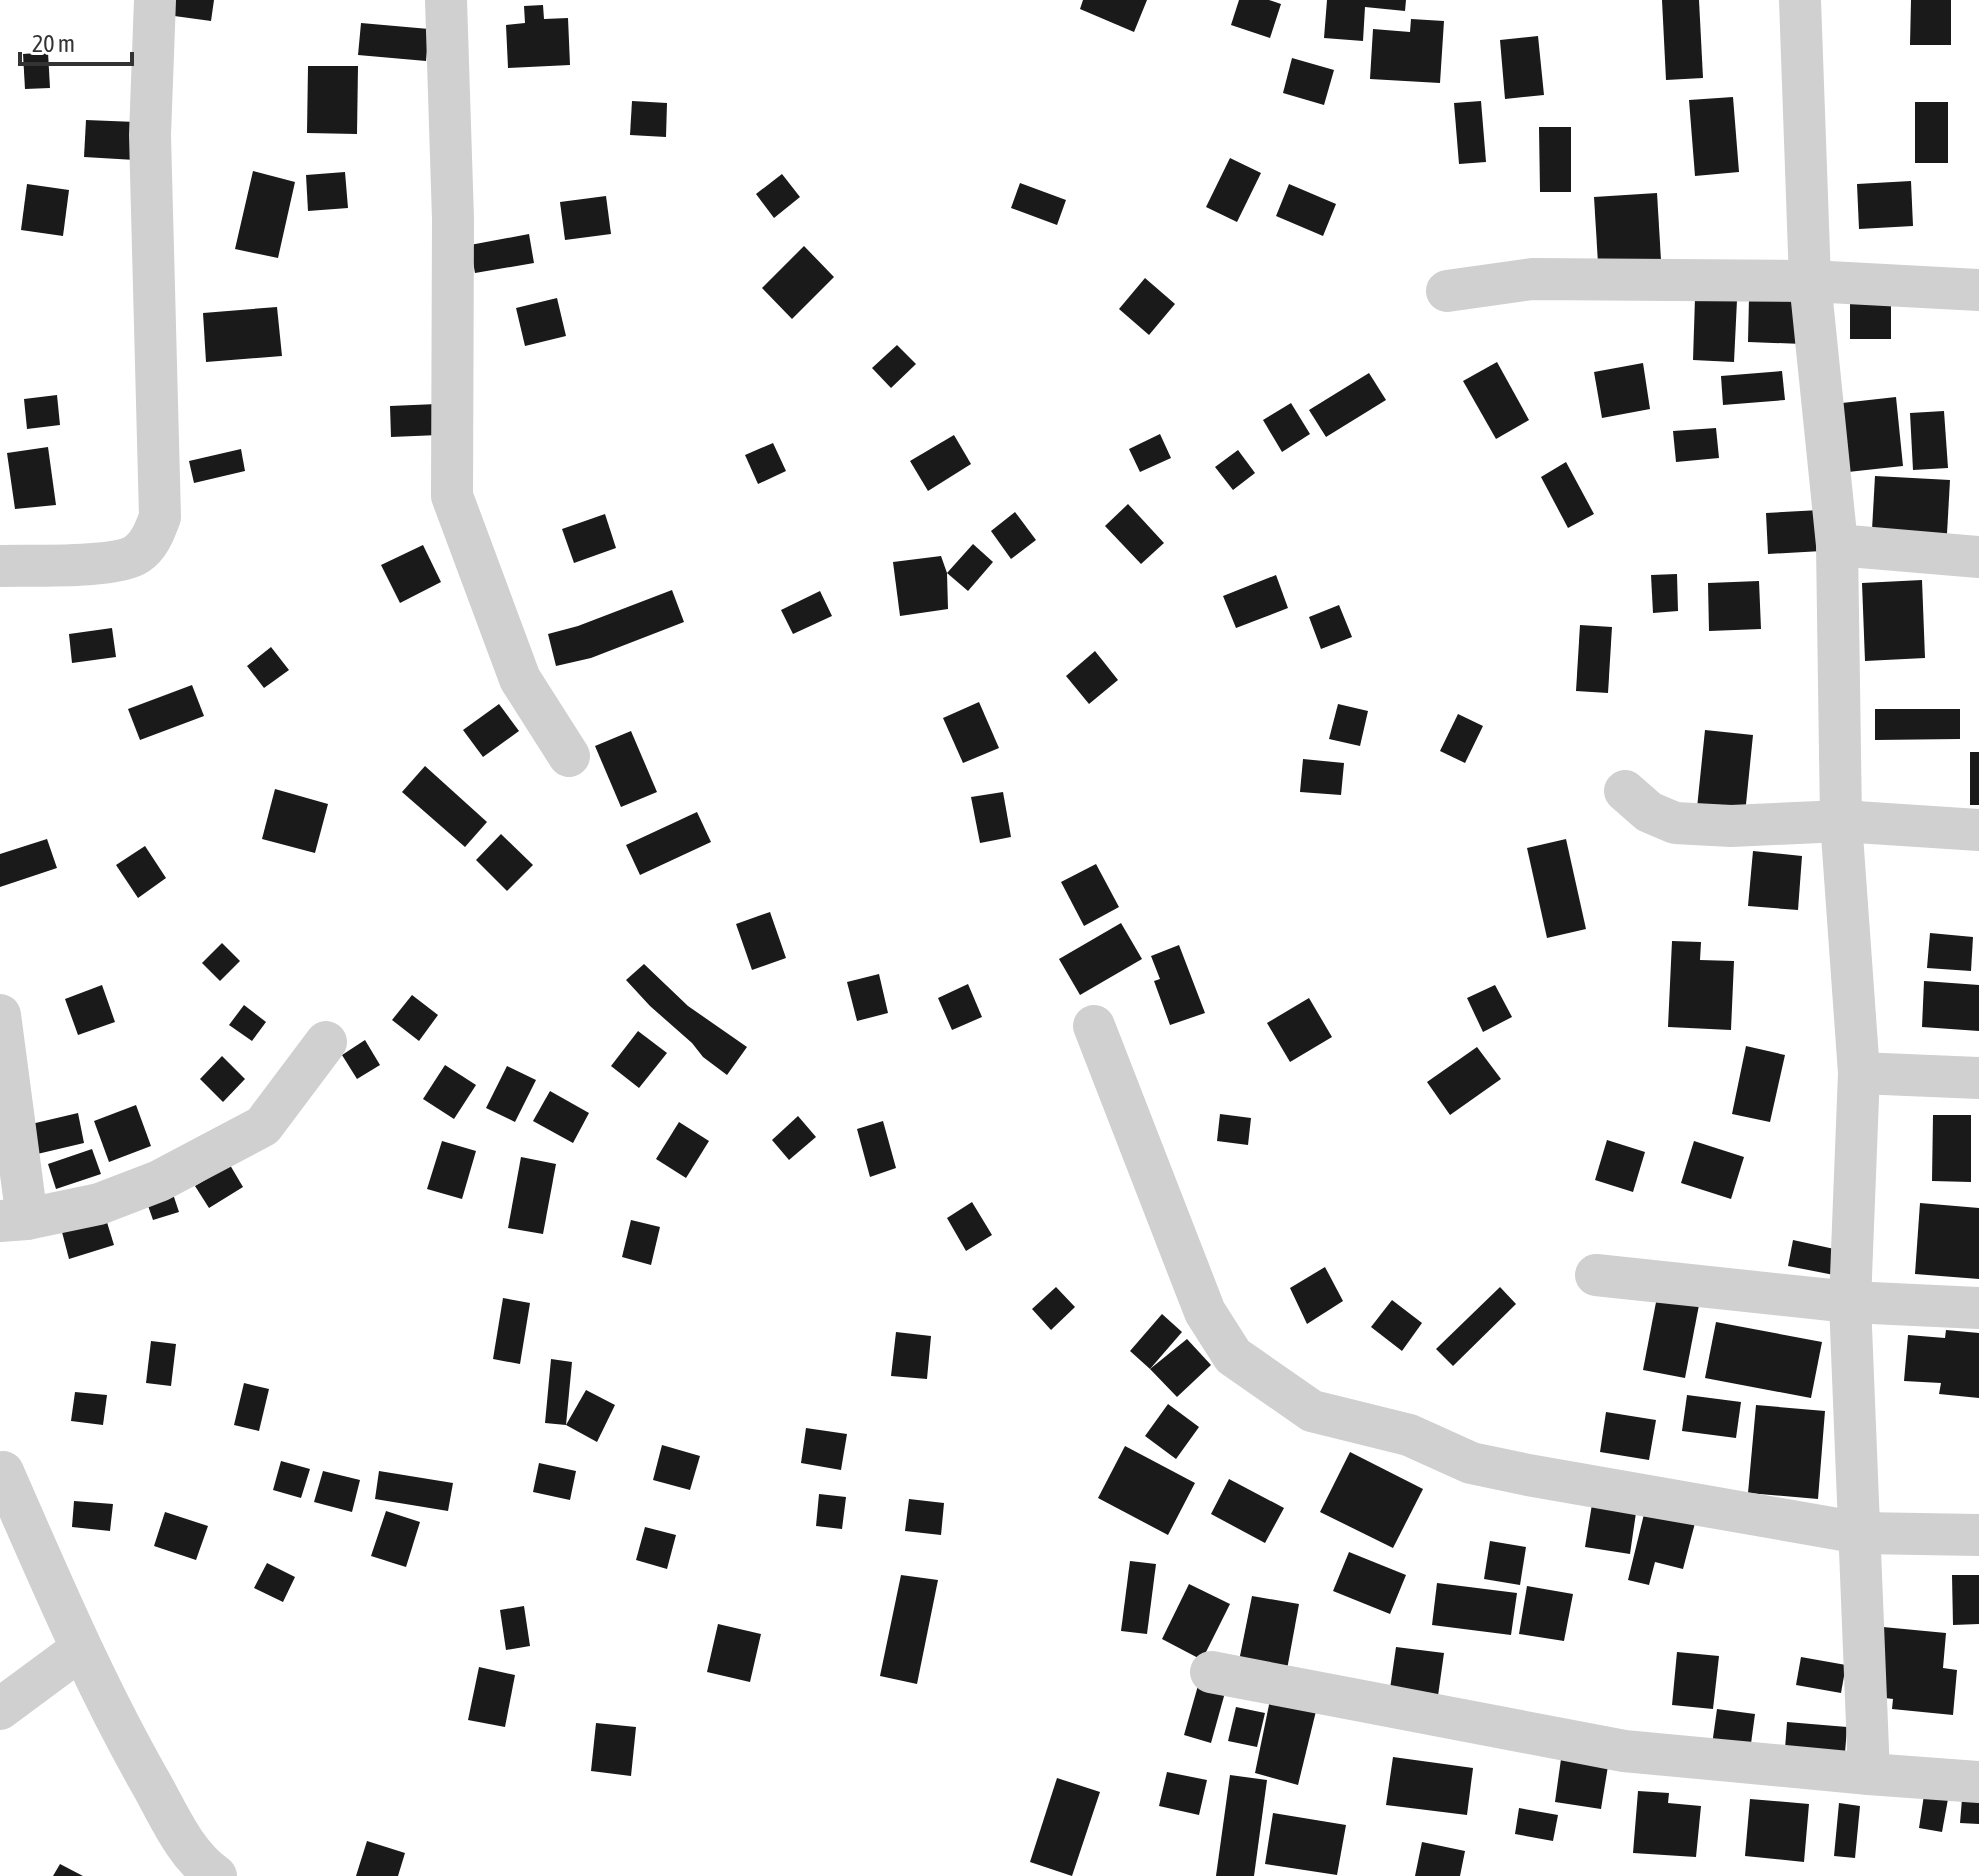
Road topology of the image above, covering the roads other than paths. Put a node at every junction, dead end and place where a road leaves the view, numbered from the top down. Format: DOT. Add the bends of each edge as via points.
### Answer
graph roads {
  1 [pos="155,0"];
  2 [pos="446,0"];
  3 [pos="1800,0"];
  4 [pos="1810,281"];
  5 [pos="1979,290"];
  6 [pos="1447,291"];
  7 [pos="1837,545"];
  8 [pos="1979,557"];
  9 [pos="0,566"];
  10 [pos="569,756"];
  11 [pos="1625,791"];
  12 [pos="1841,821"];
  13 [pos="1979,830"];
  14 [pos="0,1015"];
  15 [pos="1094,1026"];
  16 [pos="326,1042"];
  17 [pos="1859,1073"];
  18 [pos="1979,1078"];
  19 [pos="14,1220"];
  20 [pos="1596,1275"];
  21 [pos="1850,1302"];
  22 [pos="1979,1308"];
  23 [pos="3,1472"];
  24 [pos="1860,1533"];
  25 [pos="1979,1535"];
  26 [pos="81,1649"];
  27 [pos="1211,1672"];
  28 [pos="0,1709"];
  29 [pos="1869,1774"];
  30 [pos="1979,1782"];
  31 [pos="216,1876"];
  1 -- 9 [label="street" via="150,135 160,517 138,554 117,562"];
  2 -- 10 [label="street" via="453,219 452,496 520,679"];
  3 -- 4 [label="street"];
  4 -- 5 [label="street"];
  4 -- 6 [label="street" via="1532,279"];
  4 -- 7 [label="street"];
  7 -- 8 [label="street"];
  7 -- 12 [label="street"];
  11 -- 12 [label="street" via="1649,812 1675,823"];
  12 -- 13 [label="street"];
  12 -- 17 [label="street"];
  14 -- 19 [label="street"];
  15 -- 24 [label="street" via="1205,1312 1233,1356 1312,1411 1409,1435 1471,1463"];
  16 -- 19 [label="street" via="263,1126 159,1181 99,1204"];
  17 -- 18 [label="street"];
  17 -- 21 [label="street"];
  20 -- 21 [label="street"];
  21 -- 22 [label="street"];
  21 -- 24 [label="street"];
  23 -- 26 [label="street"];
  24 -- 25 [label="street"];
  24 -- 29 [label="street"];
  26 -- 28 [label="street"];
  26 -- 31 [label="street" via="184,1843"];
  27 -- 29 [label="street" via="1624,1751"];
  29 -- 30 [label="street"];
}
